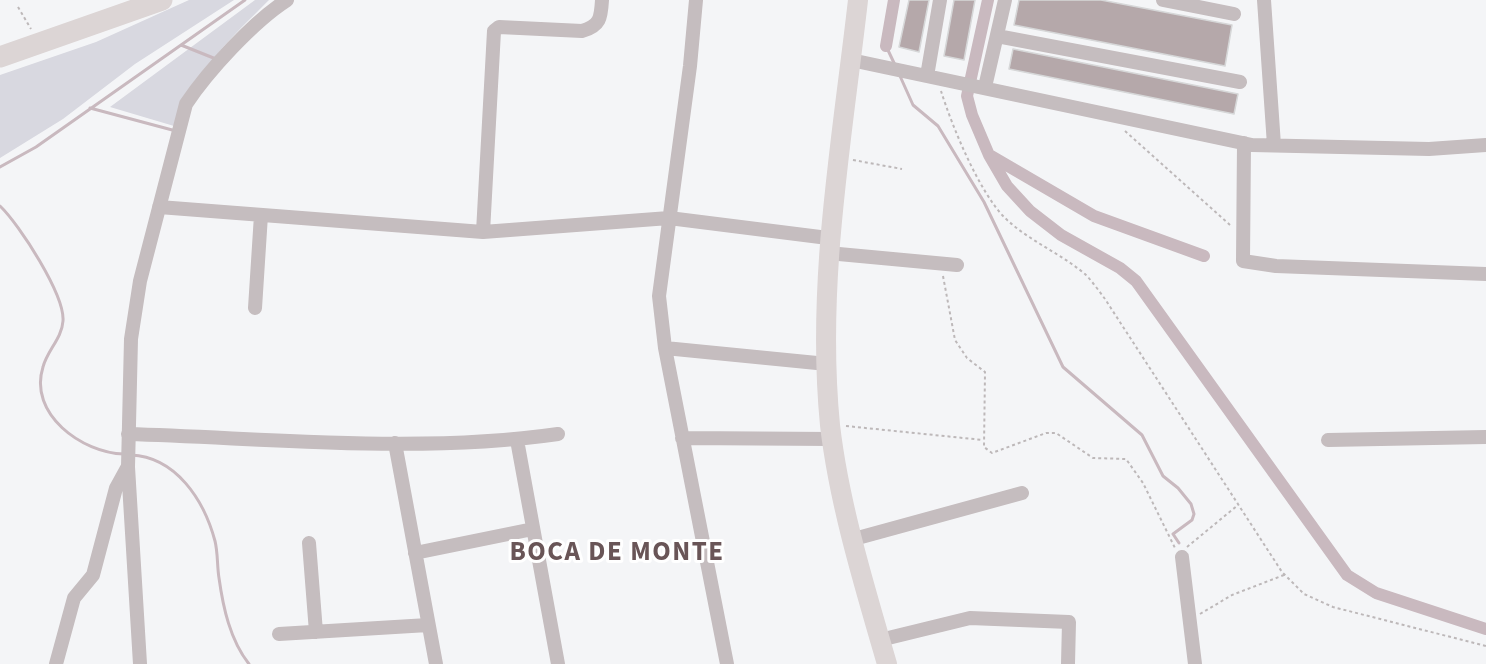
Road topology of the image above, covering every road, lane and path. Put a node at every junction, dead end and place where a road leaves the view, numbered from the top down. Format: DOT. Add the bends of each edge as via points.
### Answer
graph roads {
  1 [pos="142,0"];
  2 [pos="162,0"];
  3 [pos="287,0"];
  4 [pos="602,0"];
  5 [pos="696,0"];
  6 [pos="858,0"];
  7 [pos="940,0"];
  8 [pos="1005,0"];
  9 [pos="1162,0"];
  10 [pos="1264,0"];
  11 [pos="18,7"];
  12 [pos="1234,14"];
  13 [pos="31,29"];
  14 [pos="997,36"];
  15 [pos="59,38"];
  16 [pos="0,57"];
  17 [pos="860,62"];
  18 [pos="937,78"];
  19 [pos="1240,82"];
  20 [pos="984,87"];
  21 [pos="1106,113"];
  22 [pos="1244,143"];
  23 [pos="1274,145"];
  24 [pos="1486,145"];
  25 [pos="839,157"];
  26 [pos="902,169"];
  27 [pos="159,207"];
  28 [pos="261,215"];
  29 [pos="669,218"];
  30 [pos="483,232"];
  31 [pos="1244,237"];
  32 [pos="828,245"];
  33 [pos="942,263"];
  34 [pos="957,265"];
  35 [pos="1486,274"];
  36 [pos="255,308"];
  37 [pos="665,348"];
  38 [pos="827,364"];
  39 [pos="831,432"];
  40 [pos="128,434"];
  41 [pos="558,434"];
  42 [pos="1486,437"];
  43 [pos="682,438"];
  44 [pos="517,440"];
  45 [pos="983,440"];
  46 [pos="1328,440"];
  47 [pos="395,443"];
  48 [pos="128,459"];
  49 [pos="1022,493"];
  50 [pos="1238,505"];
  51 [pos="533,529"];
  52 [pos="854,539"];
  53 [pos="309,543"];
  54 [pos="415,553"];
  55 [pos="1182,557"];
  56 [pos="1284,574"];
  57 [pos="1190,620"];
  58 [pos="428,625"];
  59 [pos="316,632"];
  60 [pos="279,634"];
  61 [pos="880,640"];
  62 [pos="1486,646"];
  63 [pos="56,664"];
  64 [pos="140,664"];
  65 [pos="436,664"];
  66 [pos="558,664"];
  67 [pos="727,664"];
  68 [pos="887,664"];
  69 [pos="1068,664"];
  70 [pos="1195,664"];
  1 -- 15 [label="main road"];
  2 -- 15 [label="main road"];
  3 -- 27 [label="street" via="228,53 186,104"];
  4 -- 30 [label="street" via="601,20 582,31 499,27 494,31"];
  5 -- 29 [label="street"];
  6 -- 17 [label="main road"];
  7 -- 18 [label="street"];
  8 -- 14 [label="street"];
  9 -- 12 [label="street"];
  10 -- 23 [label="street"];
  11 -- 13 [label="path"];
  14 -- 19 [label="street"];
  14 -- 20 [label="street"];
  15 -- 16 [label="main road"];
  17 -- 18 [label="street"];
  17 -- 25 [label="main road"];
  18 -- 20 [label="street"];
  18 -- 50 [label="path" via="969,158 1004,217 1085,274"];
  20 -- 21 [label="street"];
  21 -- 22 [label="street"];
  21 -- 31 [label="path"];
  22 -- 23 [label="street"];
  22 -- 31 [label="street"];
  23 -- 24 [label="street" via="1429,149"];
  25 -- 26 [label="path"];
  25 -- 32 [label="main road"];
  27 -- 28 [label="street"];
  27 -- 40 [label="street" via="140,281 131,339"];
  28 -- 30 [label="street"];
  28 -- 36 [label="street"];
  29 -- 30 [label="street"];
  29 -- 32 [label="street"];
  29 -- 37 [label="street" via="659,296"];
  31 -- 35 [label="street" via="1243,261 1276,266"];
  32 -- 33 [label="street"];
  32 -- 38 [label="main road"];
  33 -- 34 [label="street"];
  33 -- 45 [label="path" via="955,340 967,358 985,372"];
  37 -- 38 [label="street"];
  37 -- 43 [label="street"];
  38 -- 39 [label="main road"];
  39 -- 43 [label="street"];
  39 -- 45 [label="path"];
  39 -- 52 [label="main road"];
  40 -- 47 [label="street"];
  40 -- 48 [label="street"];
  41 -- 44 [label="street"];
  42 -- 46 [label="street"];
  43 -- 67 [label="street"];
  44 -- 47 [label="street"];
  44 -- 51 [label="street"];
  45 -- 55 [label="path" via="984,447 992,453 1056,433 1093,458 1126,459"];
  47 -- 54 [label="street"];
  48 -- 63 [label="street" via="116,488 93,575 74,598"];
  48 -- 64 [label="street"];
  49 -- 52 [label="street"];
  50 -- 55 [label="path" via="1185,549"];
  50 -- 56 [label="path"];
  51 -- 54 [label="street"];
  51 -- 66 [label="street"];
  52 -- 61 [label="main road"];
  53 -- 59 [label="street"];
  54 -- 58 [label="street"];
  55 -- 57 [label="street"];
  56 -- 57 [label="path" via="1232,595"];
  56 -- 62 [label="path" via="1304,594 1333,607"];
  57 -- 70 [label="street"];
  58 -- 59 [label="street"];
  58 -- 65 [label="street"];
  59 -- 60 [label="street"];
  61 -- 68 [label="main road"];
  61 -- 69 [label="street" via="970,618 1069,622"];
}
